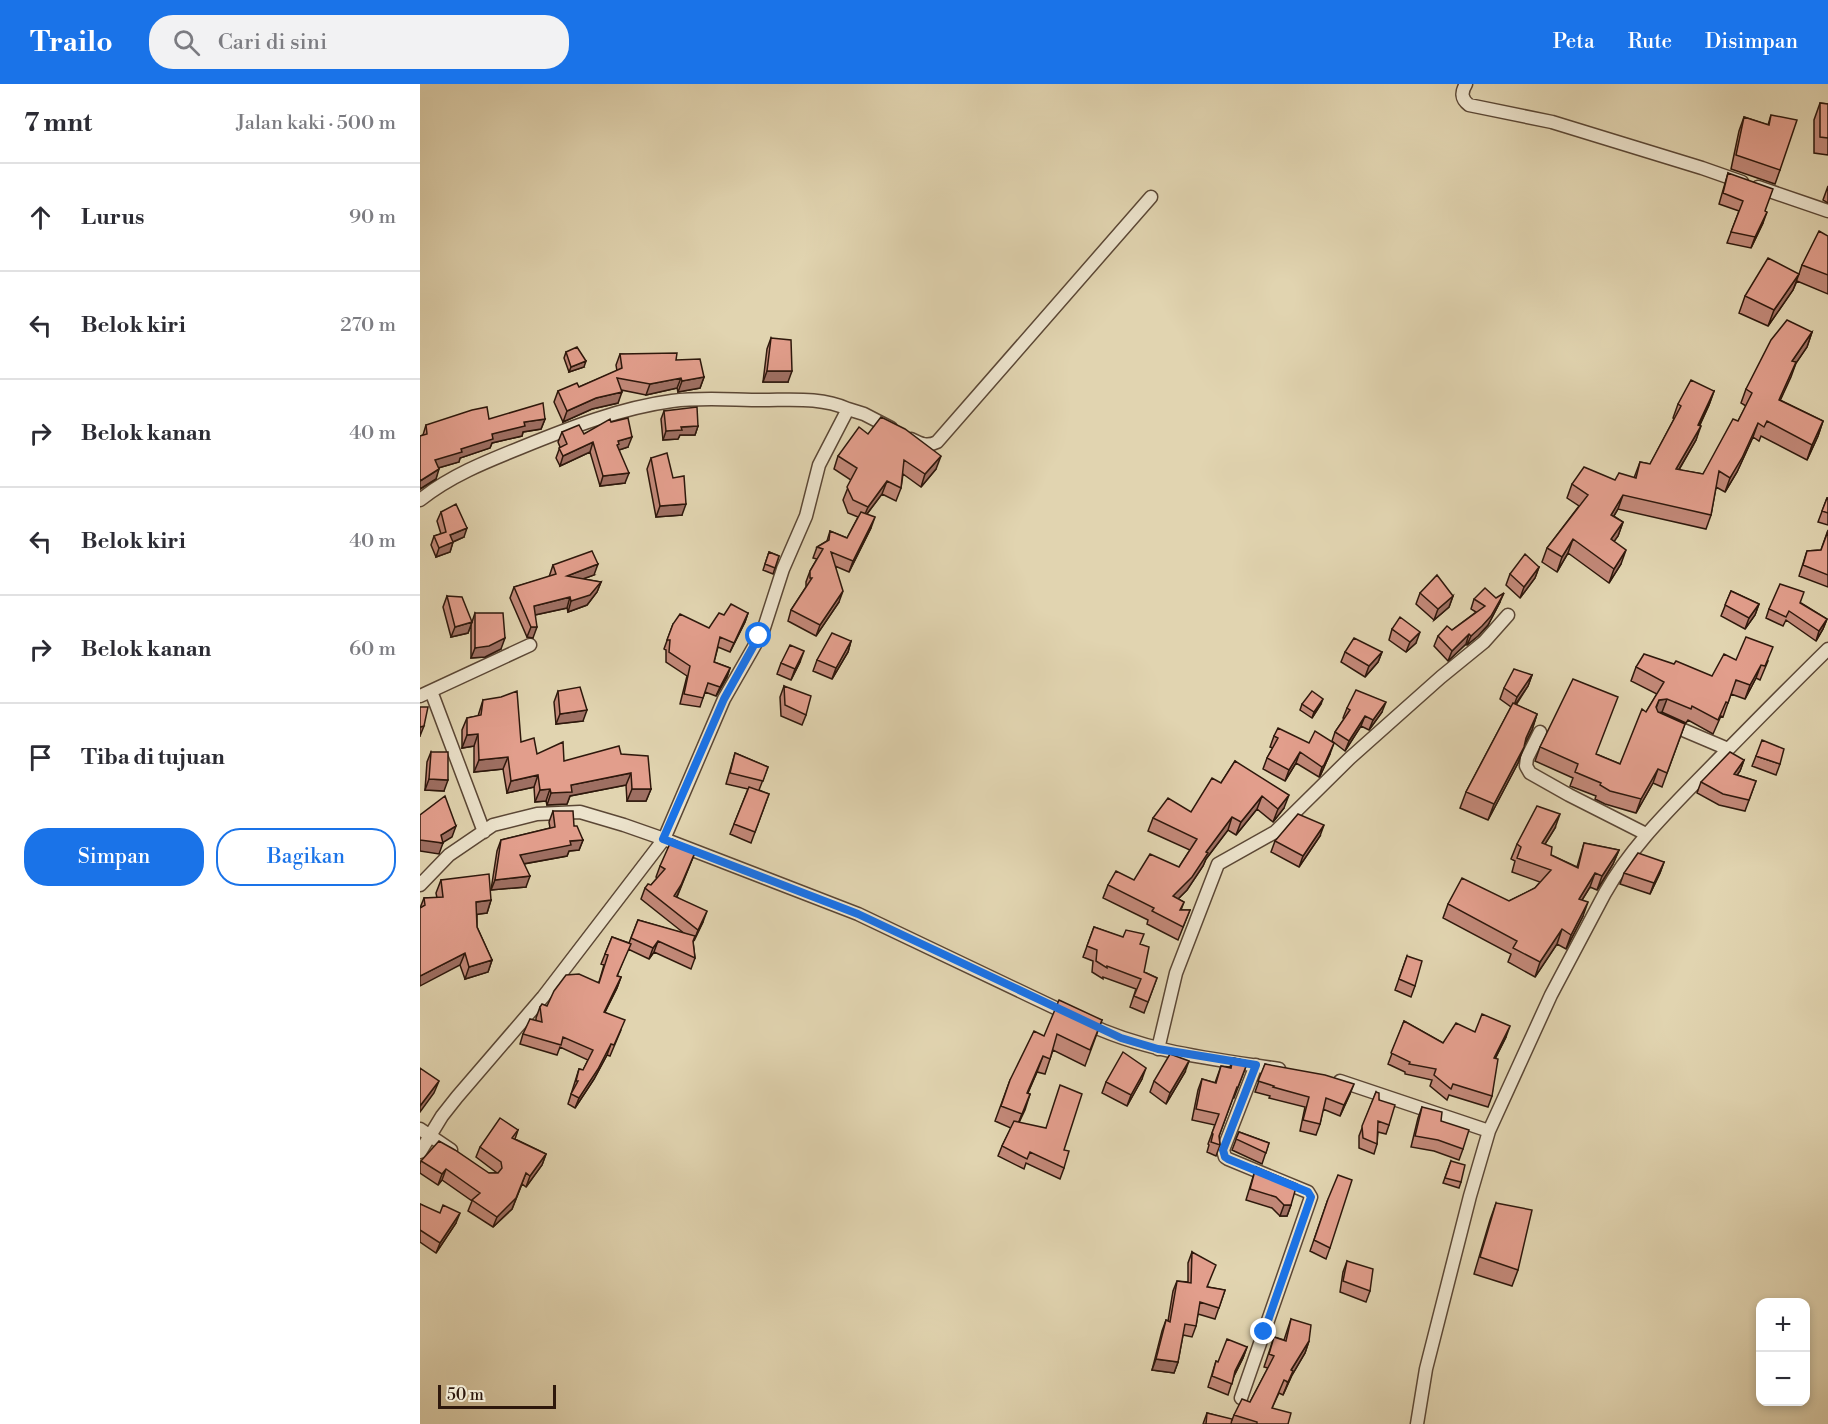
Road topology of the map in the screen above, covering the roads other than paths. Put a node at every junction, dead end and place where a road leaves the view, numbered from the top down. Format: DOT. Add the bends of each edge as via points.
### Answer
graph roads {
  1 [pos="1466,84"];
  2 [pos="1151,197"];
  3 [pos="1828,211"];
  4 [pos="848,409"];
  5 [pos="420,500"];
  6 [pos="1508,615"];
  7 [pos="530,645"];
  8 [pos="1828,649"];
  9 [pos="426,693"];
  10 [pos="1659,720"];
  11 [pos="1540,732"];
  12 [pos="1728,749"];
  13 [pos="484,832"];
  14 [pos="1646,834"];
  15 [pos="663,839"];
  16 [pos="420,885"];
  17 [pos="1158,1049"];
  18 [pos="1256,1065"];
  19 [pos="1288,1070"];
  20 [pos="1329,1078"];
  21 [pos="1489,1131"];
  22 [pos="425,1132"];
  23 [pos="420,1152"];
  24 [pos="464,1159"];
  25 [pos="1241,1398"];
  26 [pos="1417,1424"];
  1 -- 3 [label="street" via="1462,95 1469,105 1552,122"];
  2 -- 4 [label="street" via="937,442 922,444"];
  4 -- 5 [label="street" via="824,401 698,400 648,405 566,429 478,465"];
  4 -- 15 [label="street" via="819,465 806,516 765,625 724,699"];
  6 -- 17 [label="street" via="1484,642 1350,758 1275,832 1218,864 1176,973"];
  7 -- 9 [label="street"];
  8 -- 12 [label="street"];
  9 -- 13 [label="street"];
  10 -- 12 [label="street"];
  11 -- 14 [label="street" via="1527,758 1530,773"];
  12 -- 14 [label="street"];
  13 -- 15 [label="street" via="493,825 537,814 580,812"];
  13 -- 16 [label="street" via="449,855"];
  14 -- 21 [label="street" via="1613,879 1572,954"];
  15 -- 17 [label="street" via="858,914 1101,1030"];
  15 -- 22 [label="street" via="543,996"];
  17 -- 18 [label="street"];
  18 -- 19 [label="street"];
  18 -- 25 [label="street" via="1223,1153 1228,1159 1308,1192 1311,1197"];
  20 -- 21 [label="street"];
  21 -- 26 [label="street" via="1426,1369"];
  22 -- 23 [label="street"];
  22 -- 24 [label="street"];
}
